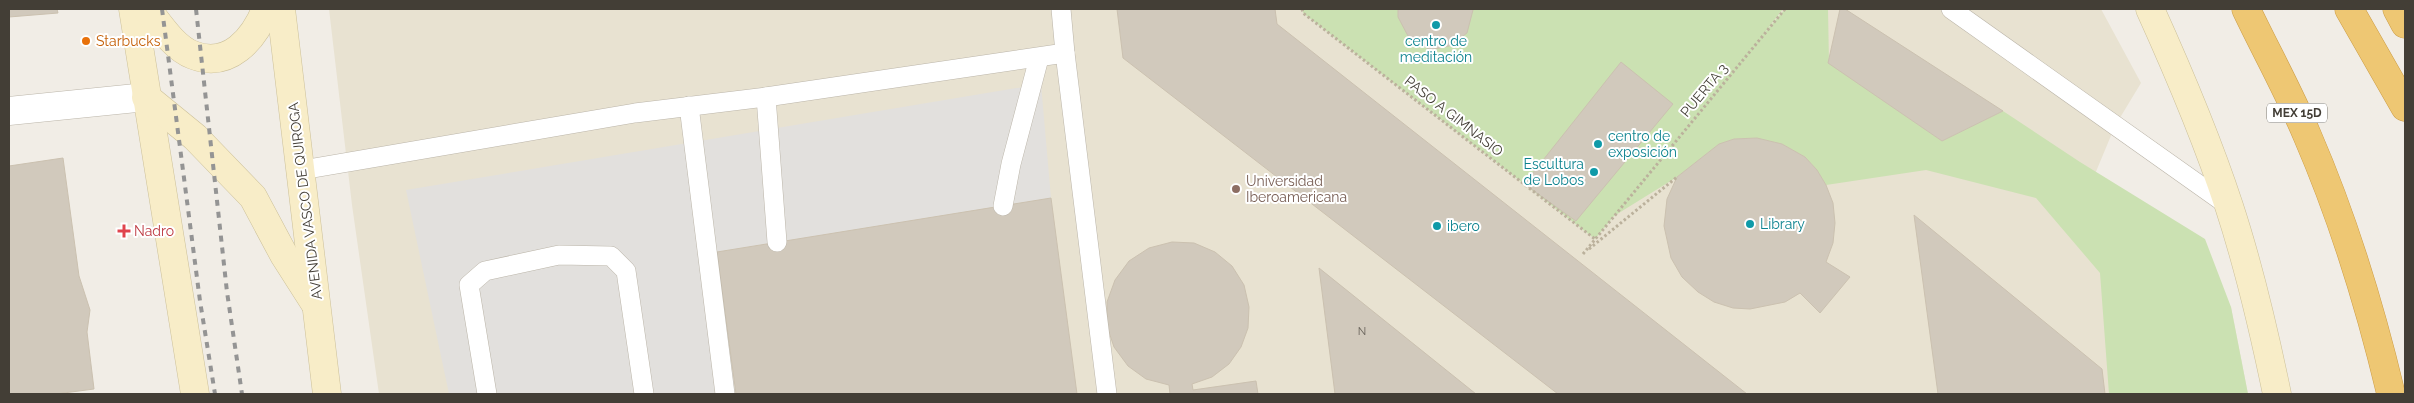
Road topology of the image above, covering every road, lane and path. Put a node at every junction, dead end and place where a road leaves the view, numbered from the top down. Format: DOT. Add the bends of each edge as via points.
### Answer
graph roads {
  1 [pos="133,9"];
  2 [pos="147,9"];
  3 [pos="266,9"];
  4 [pos="281,9"];
  5 [pos="1061,9"];
  6 [pos="1302,9"];
  7 [pos="1785,9"];
  8 [pos="1951,9"];
  9 [pos="2150,9"];
  10 [pos="2246,9"];
  11 [pos="2350,9"];
  12 [pos="2397,9"];
  13 [pos="2405,24"];
  14 [pos="1065,53"];
  15 [pos="1039,58"];
  16 [pos="146,96"];
  17 [pos="766,97"];
  18 [pos="689,106"];
  19 [pos="2405,107"];
  20 [pos="9,111"];
  21 [pos="302,170"];
  22 [pos="1677,177"];
  23 [pos="1003,206"];
  24 [pos="2229,206"];
  25 [pos="1595,239"];
  26 [pos="777,242"];
  27 [pos="317,307"];
  28 [pos="195,394"];
  29 [pos="327,394"];
  30 [pos="487,394"];
  31 [pos="644,394"];
  32 [pos="725,394"];
  33 [pos="1107,394"];
  34 [pos="2277,394"];
  35 [pos="2391,394"];
  1 -- 16 [label="main road"];
  2 -- 3 [label="main road" via="173,40 192,55 215,59 244,47"];
  4 -- 21 [label="main road, AVENIDA VASCO DE QUIROGA"];
  5 -- 14 [label="lane"];
  6 -- 25 [label="path, PASO A GIMNASIO" via="1303,13"];
  7 -- 25 [label="path, PUERTA 3"];
  8 -- 24 [label="lane"];
  9 -- 24 [label="main road" via="2192,107"];
  10 -- 35 [label="highway, MEX 15D" via="2307,134 2340,220 2365,295"];
  11 -- 19 [label="highway"];
  12 -- 13 [label="highway"];
  14 -- 15 [label="lane"];
  14 -- 33 [label="lane"];
  15 -- 17 [label="lane"];
  15 -- 23 [label="lane"];
  16 -- 20 [label="street"];
  16 -- 27 [label="main road" via="195,137 253,197"];
  16 -- 28 [label="main road"];
  17 -- 18 [label="lane"];
  17 -- 26 [label="lane"];
  18 -- 21 [label="lane"];
  18 -- 32 [label="lane"];
  21 -- 27 [label="main road, AVENIDA VASCO DE QUIROGA"];
  22 -- 25 [label="path, PUERTA 3" via="1583,254"];
  24 -- 34 [label="main road" via="2246,262"];
  27 -- 29 [label="main road, AVENIDA VASCO DE QUIROGA"];
  30 -- 31 [label="lane" via="469,285 485,271 559,255 611,256 626,271"];
}
